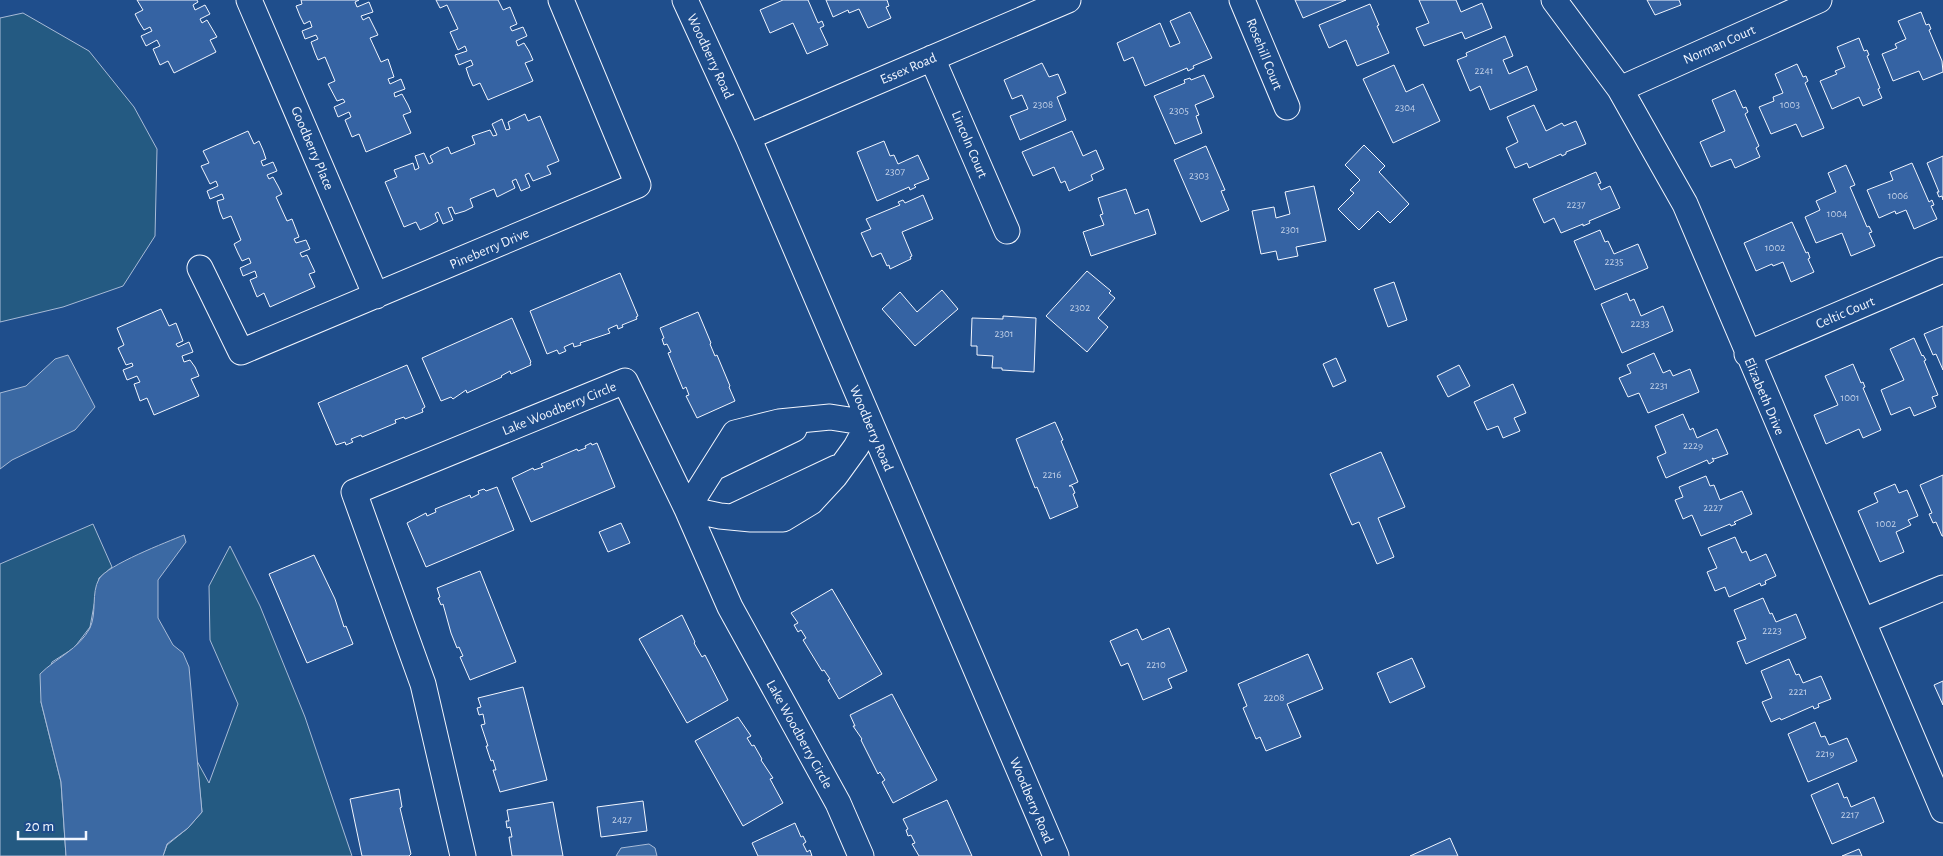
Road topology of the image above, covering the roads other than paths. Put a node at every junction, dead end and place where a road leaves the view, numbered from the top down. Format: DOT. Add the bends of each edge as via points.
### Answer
graph roads {
  1 [pos="249,0"];
  2 [pos="561,0"];
  3 [pos="685,0"];
  4 [pos="1068,0"];
  5 [pos="1242,0"];
  6 [pos="1554,0"];
  7 [pos="1819,0"];
  8 [pos="932,58"];
  9 [pos="1620,88"];
  10 [pos="1287,107"];
  11 [pos="748,137"];
  12 [pos="1007,231"];
  13 [pos="200,268"];
  14 [pos="1943,270"];
  15 [pos="376,296"];
  16 [pos="1747,354"];
  17 [pos="869,423"];
  18 [pos="687,509"];
  19 [pos="1943,588"];
  20 [pos="1863,621"];
  21 [pos="1943,810"];
  22 [pos="463,856"];
  23 [pos="861,856"];
  24 [pos="1056,856"];
  1 -- 15 [label="street, Goodberry Place"];
  2 -- 15 [label="street, Pineberry Drive" via="638,185"];
  3 -- 11 [label="street, Woodberry Road"];
  4 -- 8 [label="street, Essex Road"];
  5 -- 10 [label="street, Rosehill Court"];
  6 -- 9 [label="street, Elizabeth Drive"];
  7 -- 9 [label="street, Norman Court"];
  8 -- 11 [label="street, Essex Road"];
  8 -- 12 [label="street, Lincoln Court"];
  9 -- 16 [label="street, Elizabeth Drive" via="1685,204"];
  11 -- 17 [label="street, Woodberry Road"];
  13 -- 15 [label="street, Pineberry Drive" via="241,352"];
  14 -- 16 [label="street, Celtic Court"];
  16 -- 20 [label="street, Elizabeth Drive"];
  17 -- 18 [label="street" via="830,417 779,422 735,433"];
  17 -- 18 [label="street" via="835,476 811,502 783,519 732,517"];
  17 -- 24 [label="street, Woodberry Road"];
  18 -- 22 [label="street, Lake Woodberry Circle" via="625,381 354,492 422,684"];
  18 -- 23 [label="street, Lake Woodberry Circle" via="730,607 838,802"];
  19 -- 20 [label="street"];
  20 -- 21 [label="street, Elizabeth Drive"];
}
